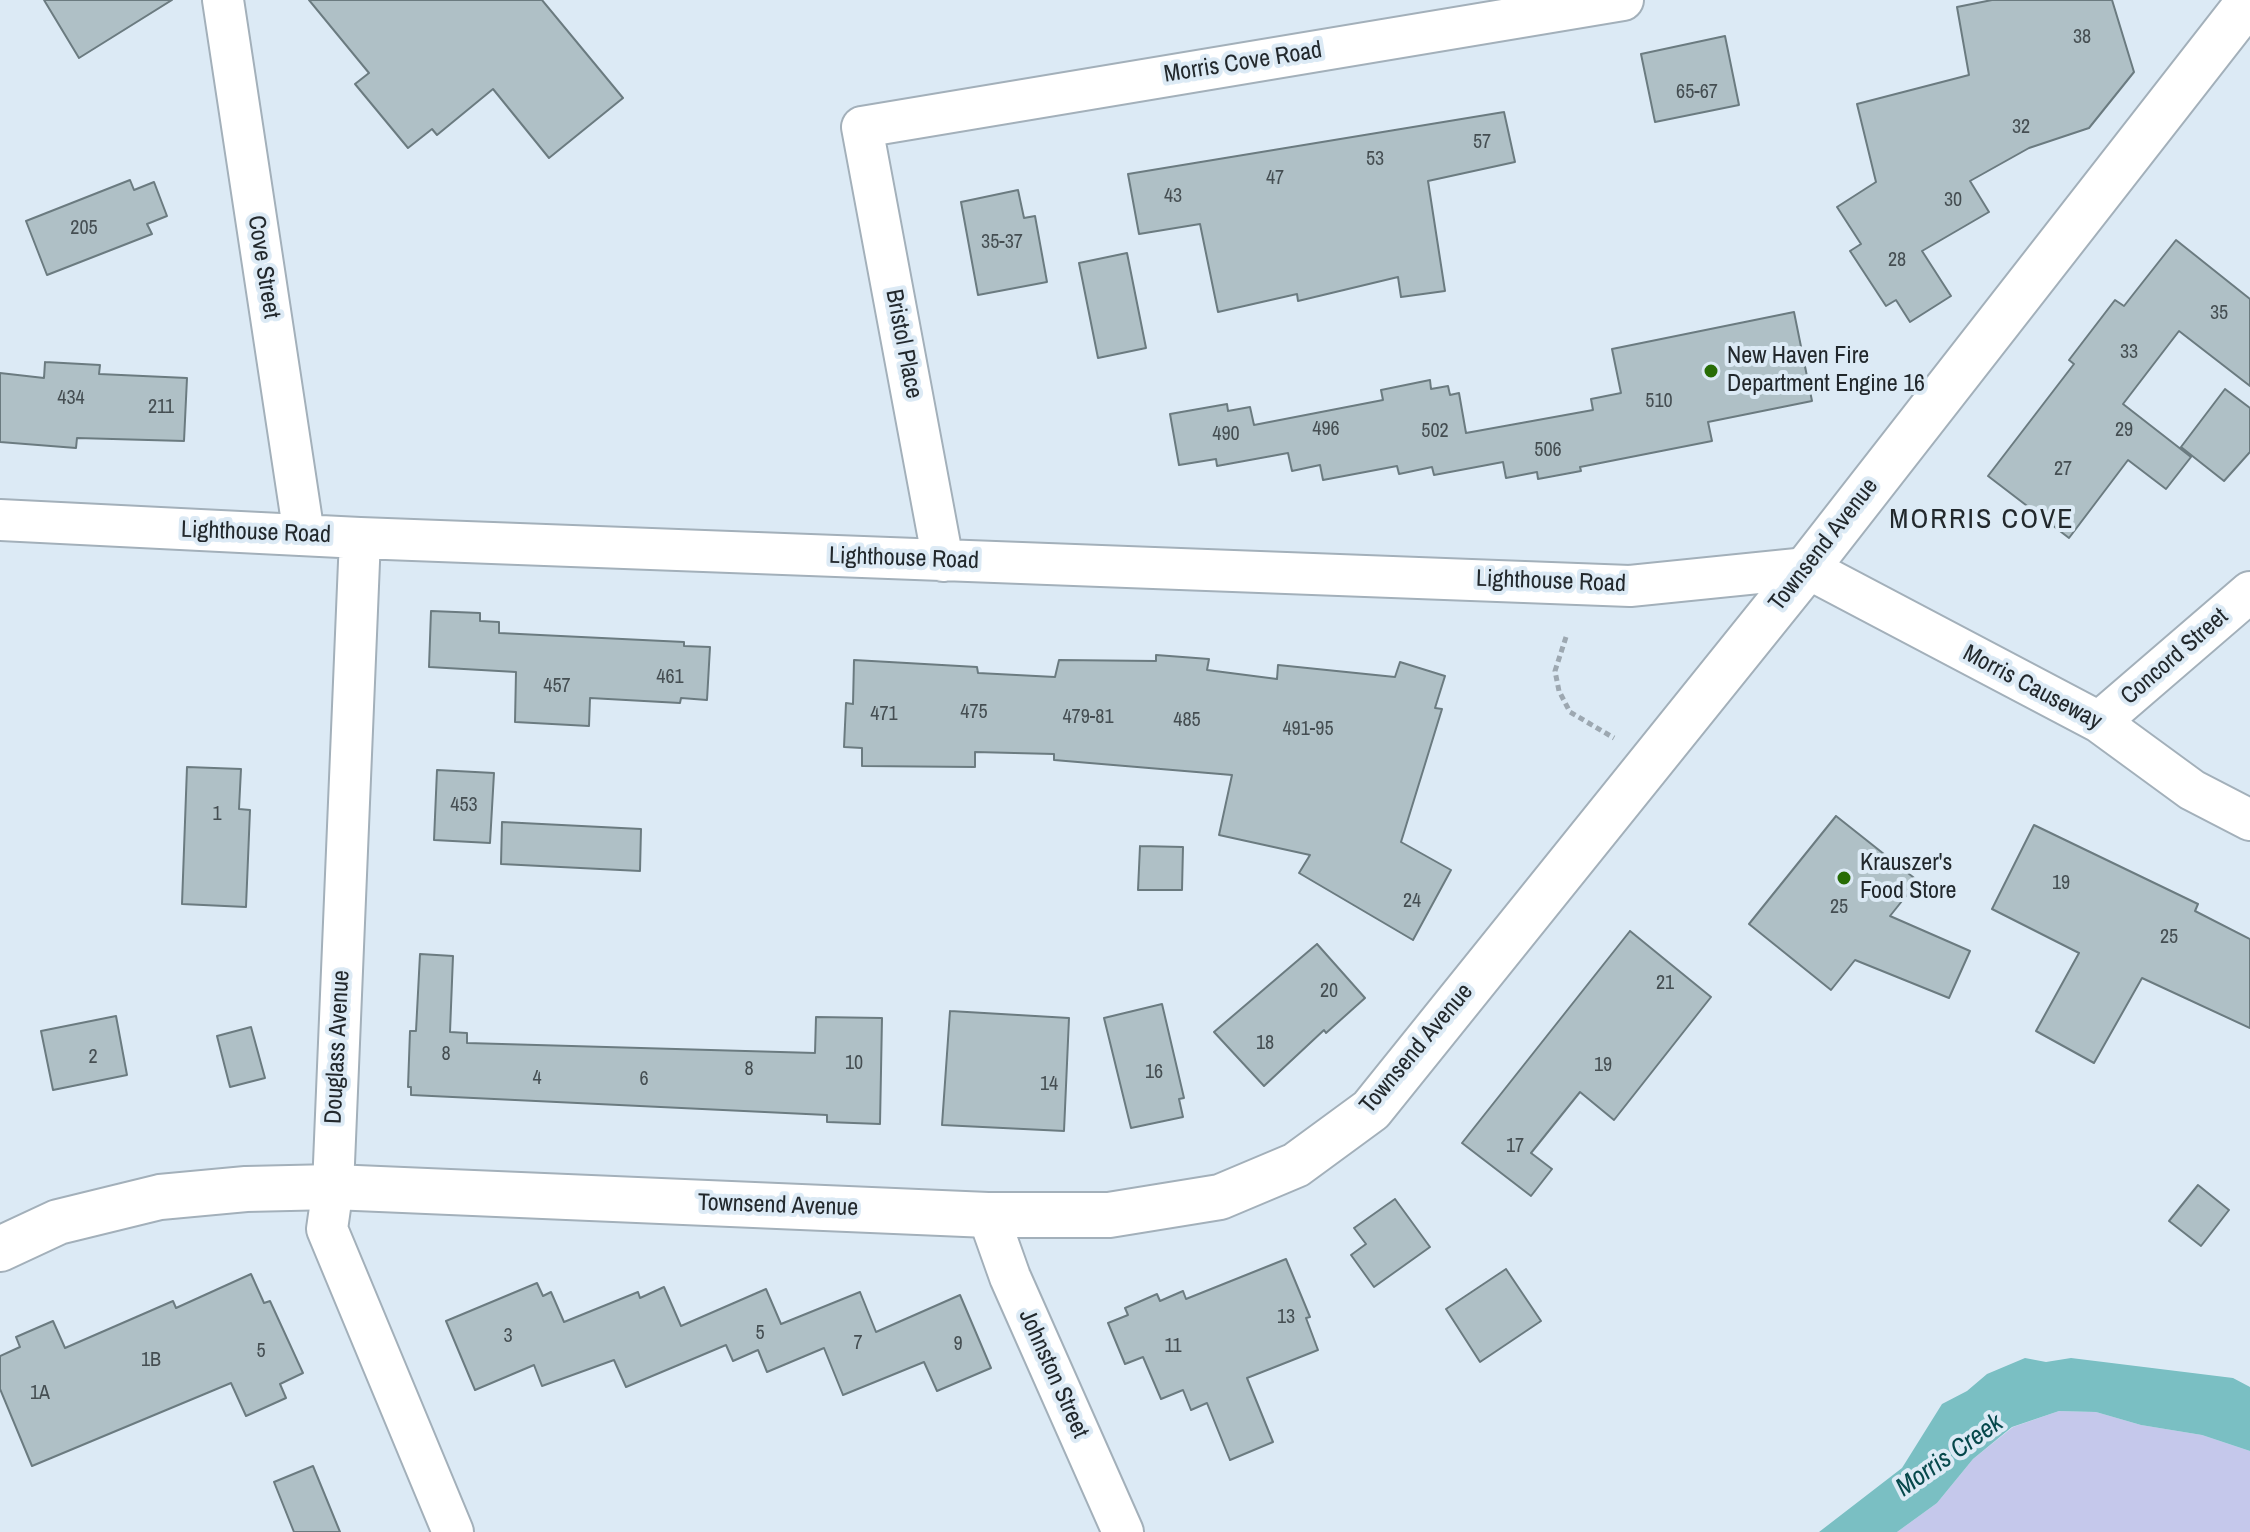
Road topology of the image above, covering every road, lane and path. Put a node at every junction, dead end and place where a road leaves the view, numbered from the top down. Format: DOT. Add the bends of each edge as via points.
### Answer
graph roads {
  1 [pos="223,0"];
  2 [pos="1623,0"];
  3 [pos="2250,0"];
  4 [pos="862,127"];
  5 [pos="0,520"];
  6 [pos="304,535"];
  7 [pos="360,538"];
  8 [pos="943,561"];
  9 [pos="1807,568"];
  10 [pos="2250,592"];
  11 [pos="1566,637"];
  12 [pos="2099,722"];
  13 [pos="1624,742"];
  14 [pos="2250,820"];
  15 [pos="333,1187"];
  16 [pos="988,1215"];
  17 [pos="0,1249"];
  18 [pos="453,1532"];
  19 [pos="1123,1532"];
  1 -- 6 [label="street, Cove Street"];
  2 -- 4 [label="street, Morris Cove Road"];
  3 -- 9 [label="main road, Townsend Avenue"];
  4 -- 8 [label="street, Bristol Place"];
  5 -- 6 [label="street, Lighthouse Road"];
  6 -- 7 [label="street, Lighthouse Road"];
  7 -- 8 [label="street, Lighthouse Road"];
  7 -- 15 [label="street, Douglass Avenue"];
  8 -- 9 [label="street, Lighthouse Road" via="1630,586"];
  9 -- 12 [label="street, Morris Causeway"];
  9 -- 16 [label="main road, Townsend Avenue" via="1371,1110 1296,1165 1220,1197 1109,1215"];
  10 -- 12 [label="street, Concord Street"];
  11 -- 13 [label="path" via="1555,671 1570,712"];
  12 -- 14 [label="street, Morris Causeway" via="2192,790"];
  15 -- 16 [label="main road, Townsend Avenue"];
  15 -- 17 [label="main road, Townsend Avenue" via="160,1197 58,1222"];
  15 -- 18 [label="street, Douglass Avenue" via="327,1229"];
  16 -- 19 [label="street, Johnston Street" via="1010,1277"];
}
